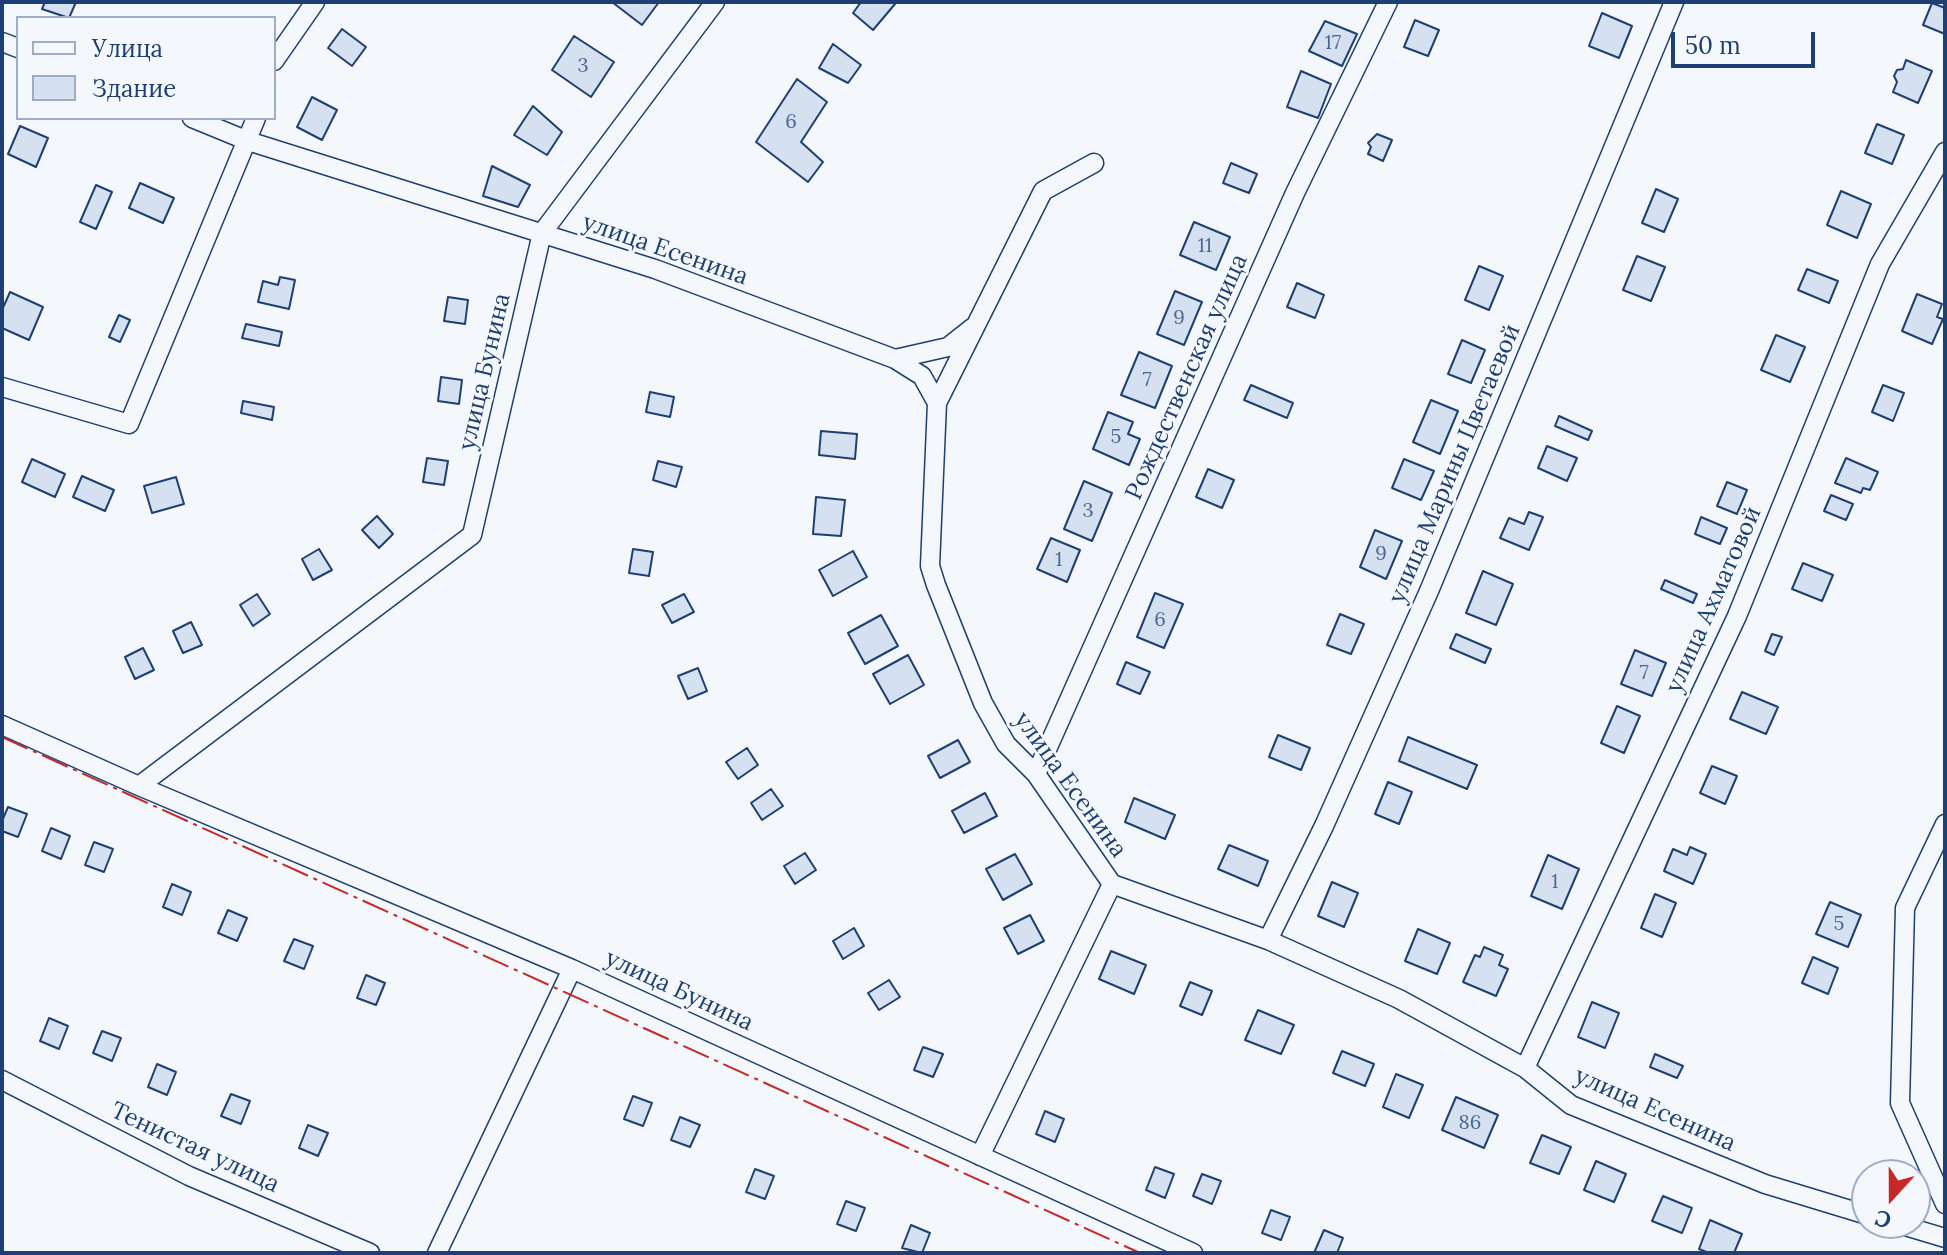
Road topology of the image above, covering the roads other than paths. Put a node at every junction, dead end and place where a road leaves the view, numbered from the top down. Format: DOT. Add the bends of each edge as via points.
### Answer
graph roads {
  1 [pos="315,2"];
  2 [pos="715,2"];
  3 [pos="1388,2"];
  4 [pos="1674,2"];
  5 [pos="276,58"];
  6 [pos="197,120"];
  7 [pos="255,120"];
  8 [pos="248,141"];
  9 [pos="1945,152"];
  10 [pos="1094,163"];
  11 [pos="542,233"];
  12 [pos="978,323"];
  13 [pos="895,359"];
  14 [pos="2,387"];
  15 [pos="937,403"];
  16 [pos="2,725"];
  17 [pos="1036,774"];
  18 [pos="139,786"];
  19 [pos="1945,824"];
  20 [pos="1112,884"];
  21 [pos="1268,940"];
  22 [pos="572,969"];
  23 [pos="1525,1068"];
  24 [pos="2,1080"];
  25 [pos="980,1156"];
  26 [pos="1945,1204"];
  27 [pos="1851,1210"];
  28 [pos="370,1253"];
  29 [pos="437,1253"];
  30 [pos="1193,1253"];
  1 -- 5 [label="street"];
  2 -- 11 [label="street"];
  3 -- 17 [label="street, Рождественская улица" via="1295,193"];
  4 -- 21 [label="street, улица Марины Цветаевой" via="1429,591"];
  6 -- 8 [label="street, улица Есенина"];
  7 -- 8 [label="street"];
  8 -- 11 [label="street, улица Есенина"];
  8 -- 14 [label="street" via="129,424"];
  9 -- 23 [label="street, улица Ахматовой" via="1880,264 1737,616"];
  10 -- 12 [label="street" via="1043,191"];
  11 -- 13 [label="street, улица Есенина" via="655,269"];
  11 -- 18 [label="street, улица Бунина" via="472,535"];
  12 -- 13 [label="street" via="948,347"];
  12 -- 15 [label="street"];
  13 -- 15 [label="street, улица Есенина" via="922,376"];
  15 -- 17 [label="street, улица Есенина" via="930,566 983,703 1006,744"];
  16 -- 18 [label="street, улица Бунина"];
  17 -- 20 [label="street, улица Есенина"];
  18 -- 22 [label="street, улица Бунина"];
  19 -- 26 [label="street" via="1905,908 1900,1103"];
  20 -- 21 [label="street, улица Есенина"];
  20 -- 25 [label="street"];
  21 -- 23 [label="street, улица Есенина" via="1399,999"];
  22 -- 25 [label="street, улица Бунина"];
  22 -- 29 [label="street"];
  23 -- 27 [label="street, улица Есенина" via="1571,1105 1765,1184"];
  24 -- 28 [label="street, Тенистая улица" via="189,1176"];
  25 -- 30 [label="street, улица Бунина"];
}
